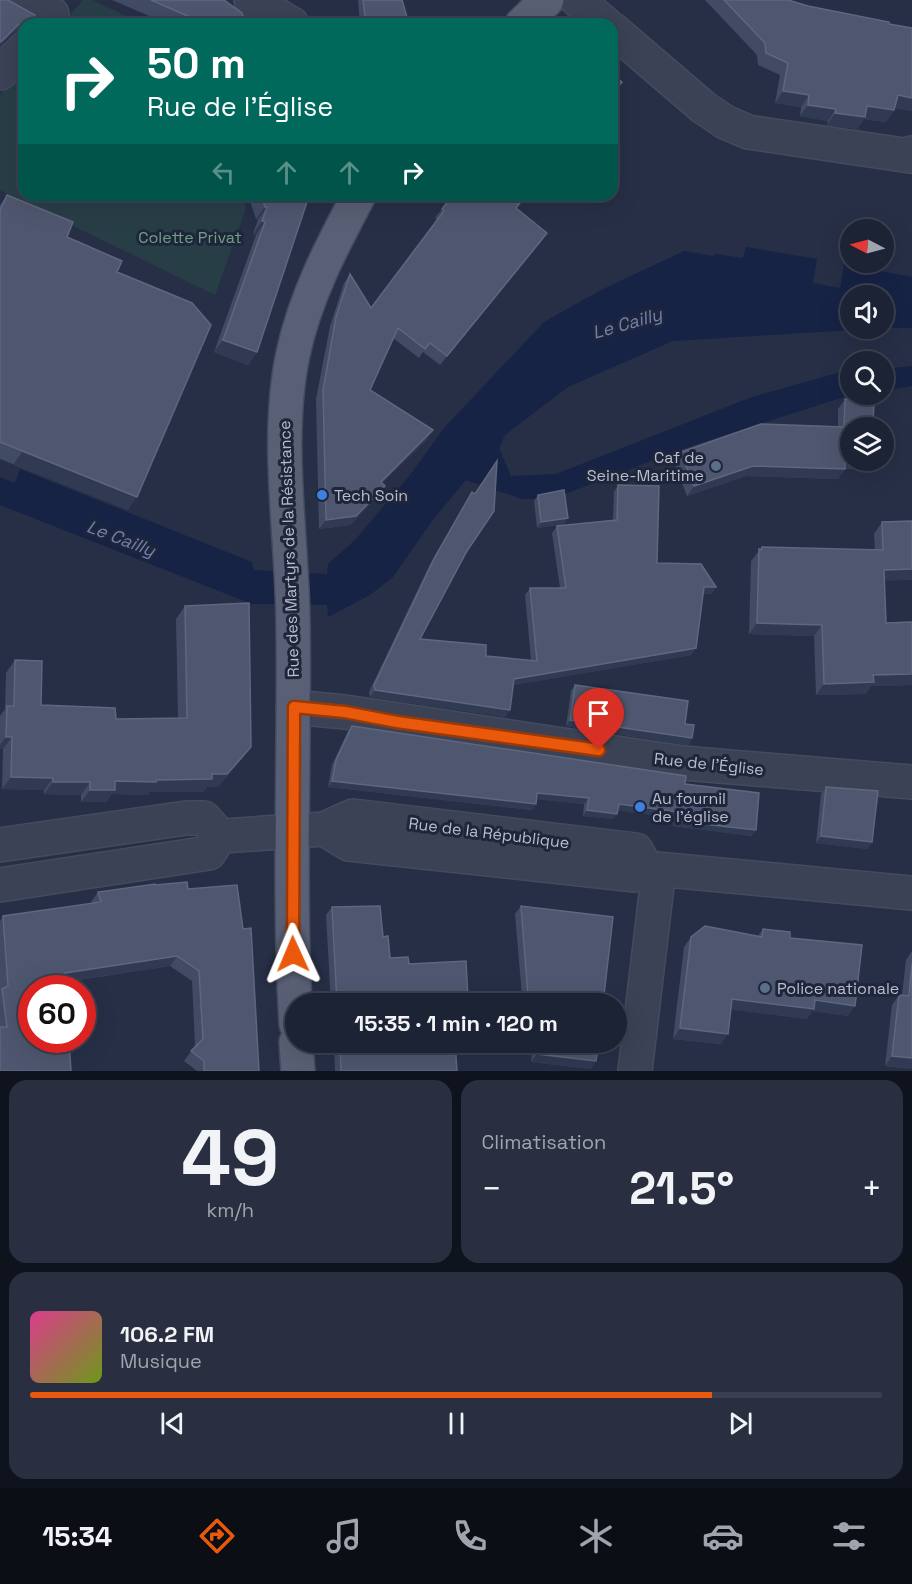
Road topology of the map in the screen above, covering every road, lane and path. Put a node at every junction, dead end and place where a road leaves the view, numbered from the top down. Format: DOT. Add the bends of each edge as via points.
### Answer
graph roads {
  1 [pos="16,0"];
  2 [pos="251,0"];
  3 [pos="547,0"];
  4 [pos="577,0"];
  5 [pos="53,13"];
  6 [pos="282,18"];
  7 [pos="528,18"];
  8 [pos="599,18"];
  9 [pos="618,34"];
  10 [pos="18,55"];
  11 [pos="0,72"];
  12 [pos="912,153"];
  13 [pos="356,201"];
  14 [pos="294,707"];
  15 [pos="903,782"];
  16 [pos="308,831"];
  17 [pos="220,836"];
  18 [pos="0,845"];
  19 [pos="652,868"];
  20 [pos="0,885"];
  21 [pos="912,894"];
  22 [pos="295,993"];
  23 [pos="297,1053"];
  24 [pos="298,1071"];
  25 [pos="635,1071"];
  1 -- 5 [label="street"];
  2 -- 6 [label="street"];
  3 -- 7 [label="main road"];
  4 -- 8 [label="street"];
  9 -- 12 [label="street" via="725,122 748,132 910,156"];
  10 -- 11 [label="street"];
  13 -- 14 [label="main road, Rue des Martyrs de la Résistance" via="312,290 288,383 285,414"];
  14 -- 15 [label="street, Rue de l'Église" via="683,763"];
  14 -- 16 [label="main road, Rue des Martyrs de la Résistance"];
  16 -- 17 [label="street"];
  16 -- 19 [label="street, Rue de la République" via="349,844 635,875"];
  16 -- 22 [label="main road, Rue des Martyrs de la Résistance" via="292,932"];
  17 -- 18 [label="street" via="204,818 186,818"];
  17 -- 20 [label="street" via="209,853"];
  19 -- 21 [label="street, Rue de la République"];
  19 -- 25 [label="street"];
  23 -- 24 [label="main road"];
}
